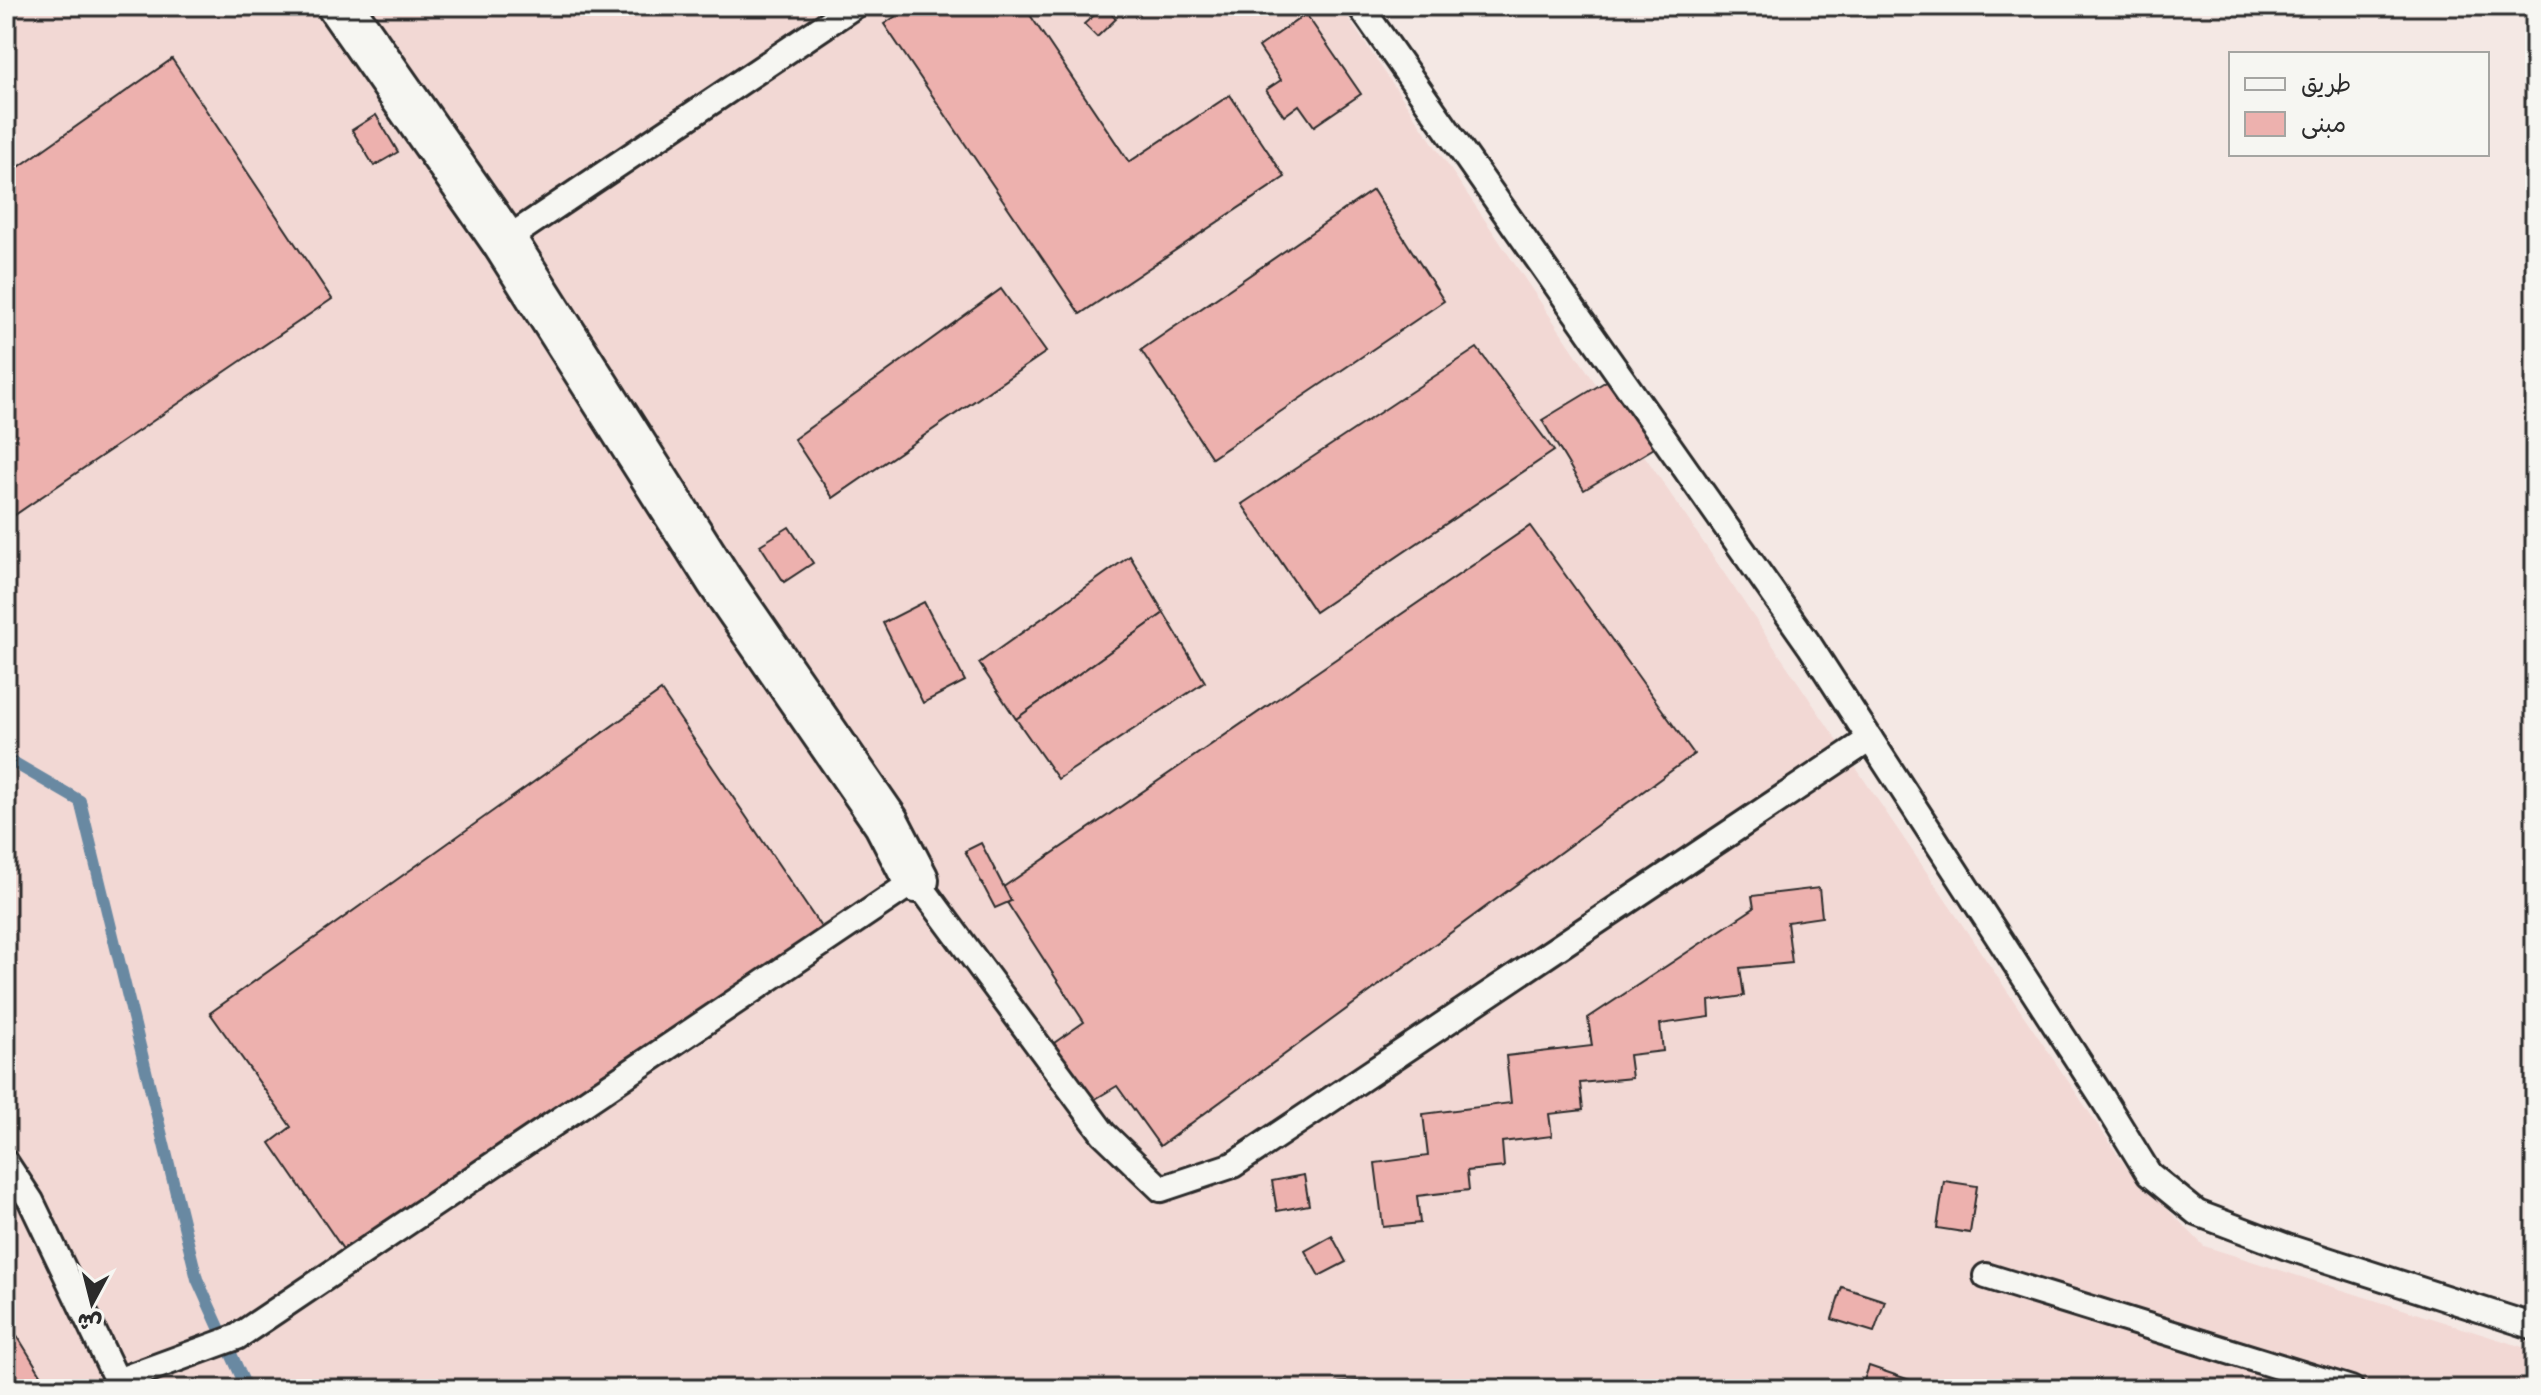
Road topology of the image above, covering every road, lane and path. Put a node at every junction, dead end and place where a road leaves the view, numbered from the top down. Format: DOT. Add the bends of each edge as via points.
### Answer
graph roads {
  1 [pos="340,6"];
  2 [pos="854,6"];
  3 [pos="1360,6"];
  4 [pos="504,241"];
  5 [pos="1870,739"];
  6 [pos="916,880"];
  7 [pos="6,1163"];
  8 [pos="1986,1276"];
  9 [pos="2535,1327"];
  10 [pos="119,1385"];
  11 [pos="2351,1389"];
  1 -- 4 [label="street"];
  2 -- 4 [label="lane"];
  3 -- 5 [label="lane"];
  4 -- 6 [label="street" via="719,580 886,822"];
  5 -- 6 [label="lane" via="1233,1165 1161,1189 1103,1133"];
  5 -- 9 [label="lane" via="2149,1174 2197,1213"];
  6 -- 10 [label="lane" via="237,1337"];
  7 -- 10 [label="lane" via="31,1201"];
  8 -- 11 [label="lane"];
}
